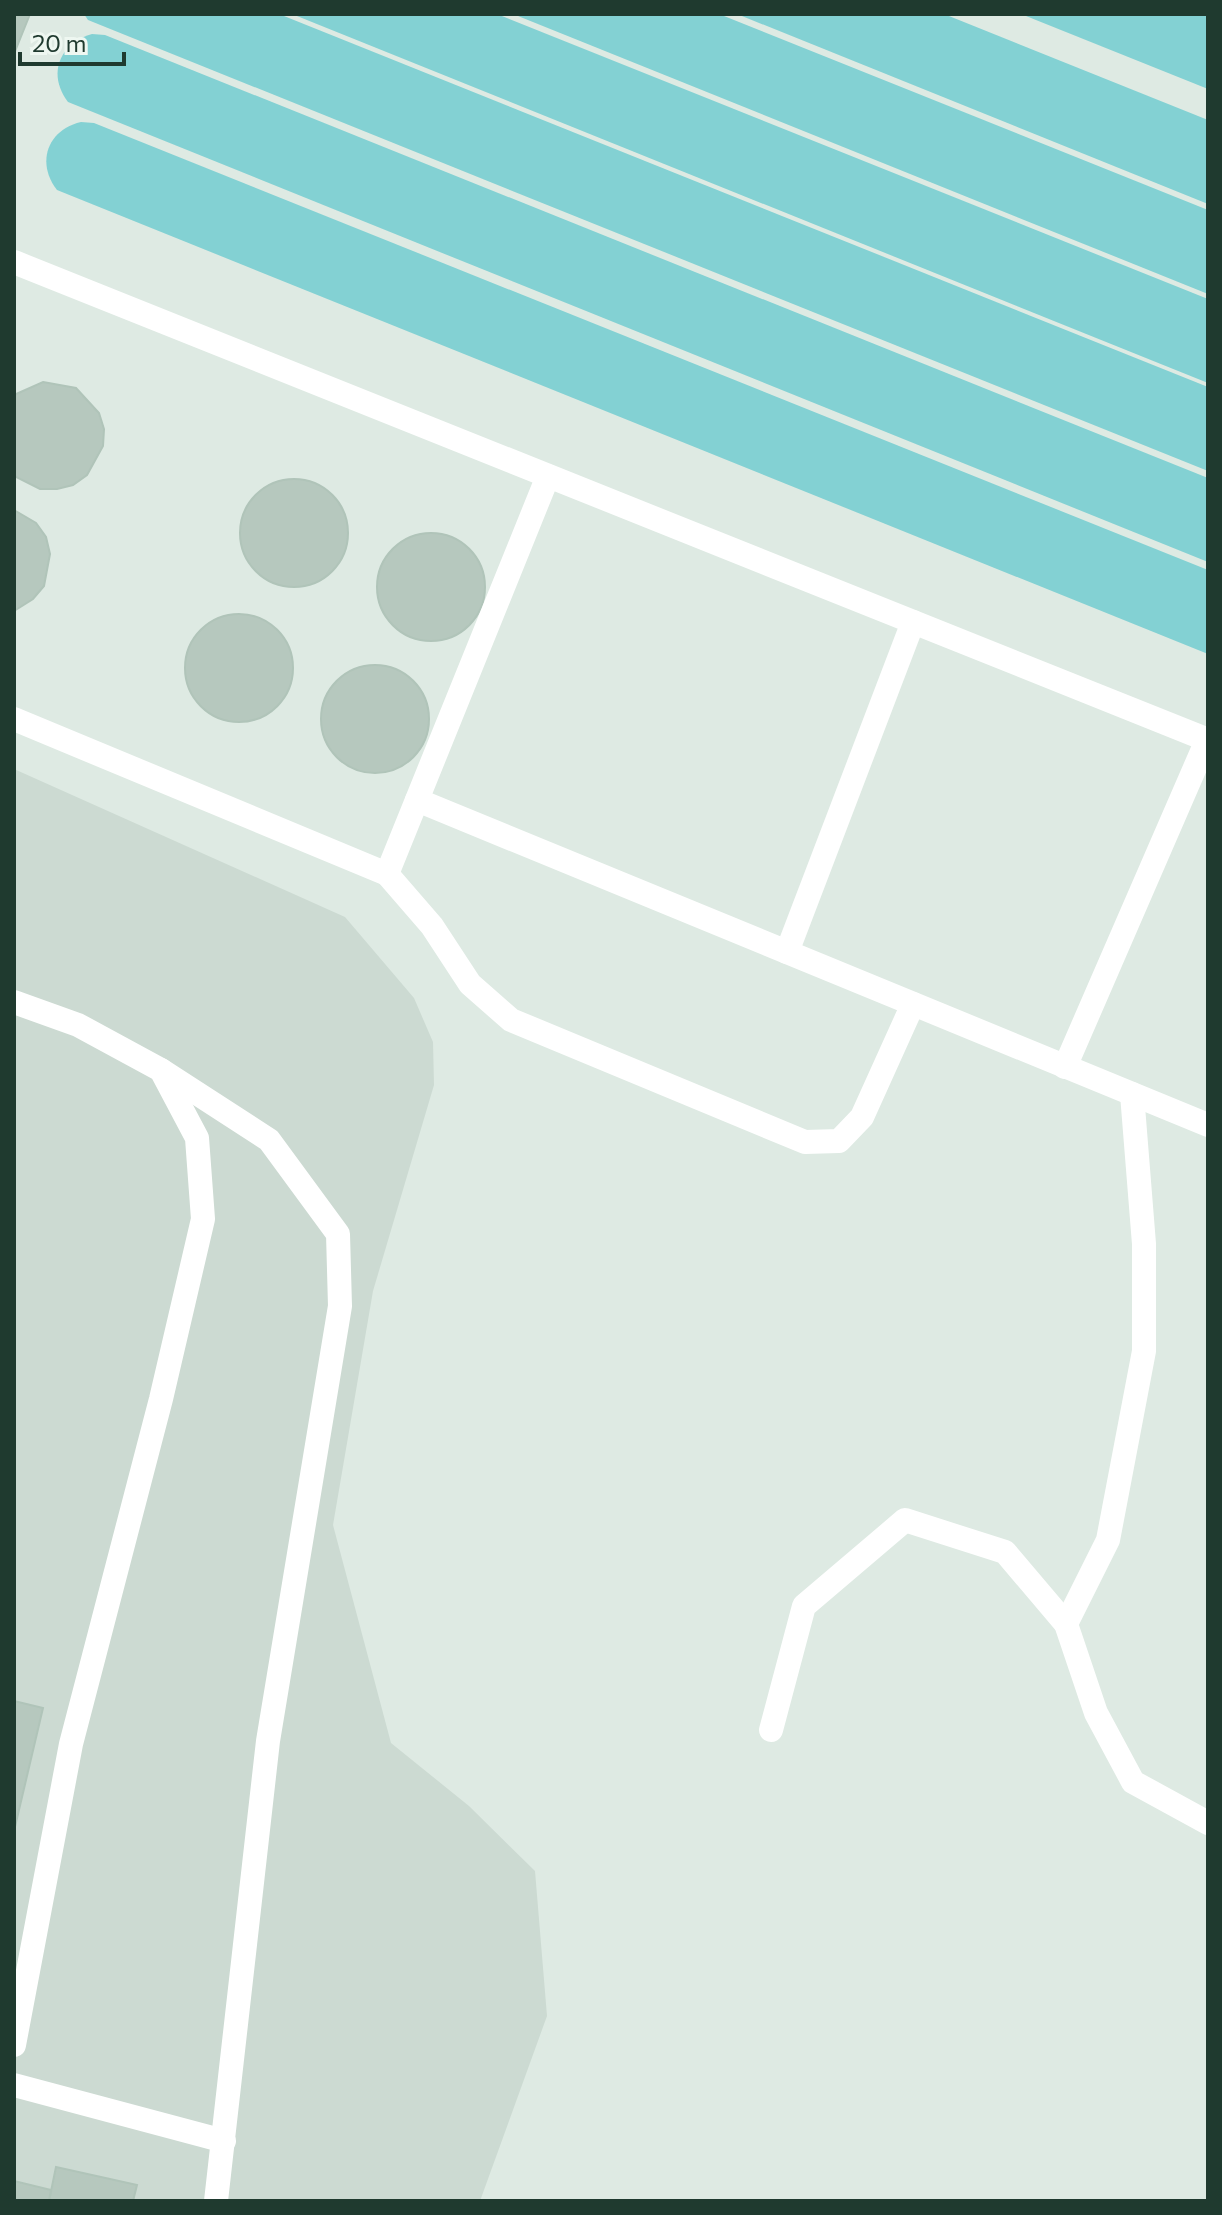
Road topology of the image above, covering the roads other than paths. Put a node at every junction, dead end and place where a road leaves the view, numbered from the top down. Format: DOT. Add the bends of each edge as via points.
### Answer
graph roads {
  1 [pos="14,262"];
  2 [pos="548,476"];
  3 [pos="913,622"];
  4 [pos="14,719"];
  5 [pos="1208,740"];
  6 [pos="417,800"];
  7 [pos="387,874"];
  8 [pos="787,952"];
  9 [pos="14,1002"];
  10 [pos="913,1004"];
  11 [pos="1065,1067"];
  12 [pos="161,1070"];
  13 [pos="1132,1094"];
  14 [pos="1208,1125"];
  15 [pos="1066,1624"];
  16 [pos="771,1730"];
  17 [pos="1208,1823"];
  18 [pos="14,2045"];
  19 [pos="14,2085"];
  20 [pos="224,2141"];
  21 [pos="216,2201"];
  1 -- 2 [label="lane"];
  2 -- 3 [label="lane"];
  2 -- 6 [label="lane"];
  3 -- 5 [label="lane"];
  3 -- 8 [label="lane"];
  4 -- 7 [label="lane"];
  5 -- 11 [label="lane"];
  6 -- 7 [label="lane"];
  6 -- 8 [label="lane"];
  7 -- 10 [label="lane" via="432,926 470,984 511,1020 805,1142 839,1141 862,1117"];
  8 -- 10 [label="lane"];
  9 -- 12 [label="lane" via="78,1025"];
  10 -- 11 [label="lane"];
  11 -- 13 [label="lane"];
  12 -- 18 [label="lane" via="197,1138 203,1219 71,1744"];
  12 -- 20 [label="lane" via="269,1140 338,1234 340,1306 268,1741"];
  13 -- 14 [label="lane"];
  13 -- 15 [label="lane" via="1144,1244 1144,1351 1108,1540"];
  15 -- 16 [label="lane" via="1005,1552 905,1520 804,1606"];
  15 -- 17 [label="lane" via="1096,1713 1133,1782"];
  19 -- 20 [label="lane"];
  20 -- 21 [label="lane"];
}
